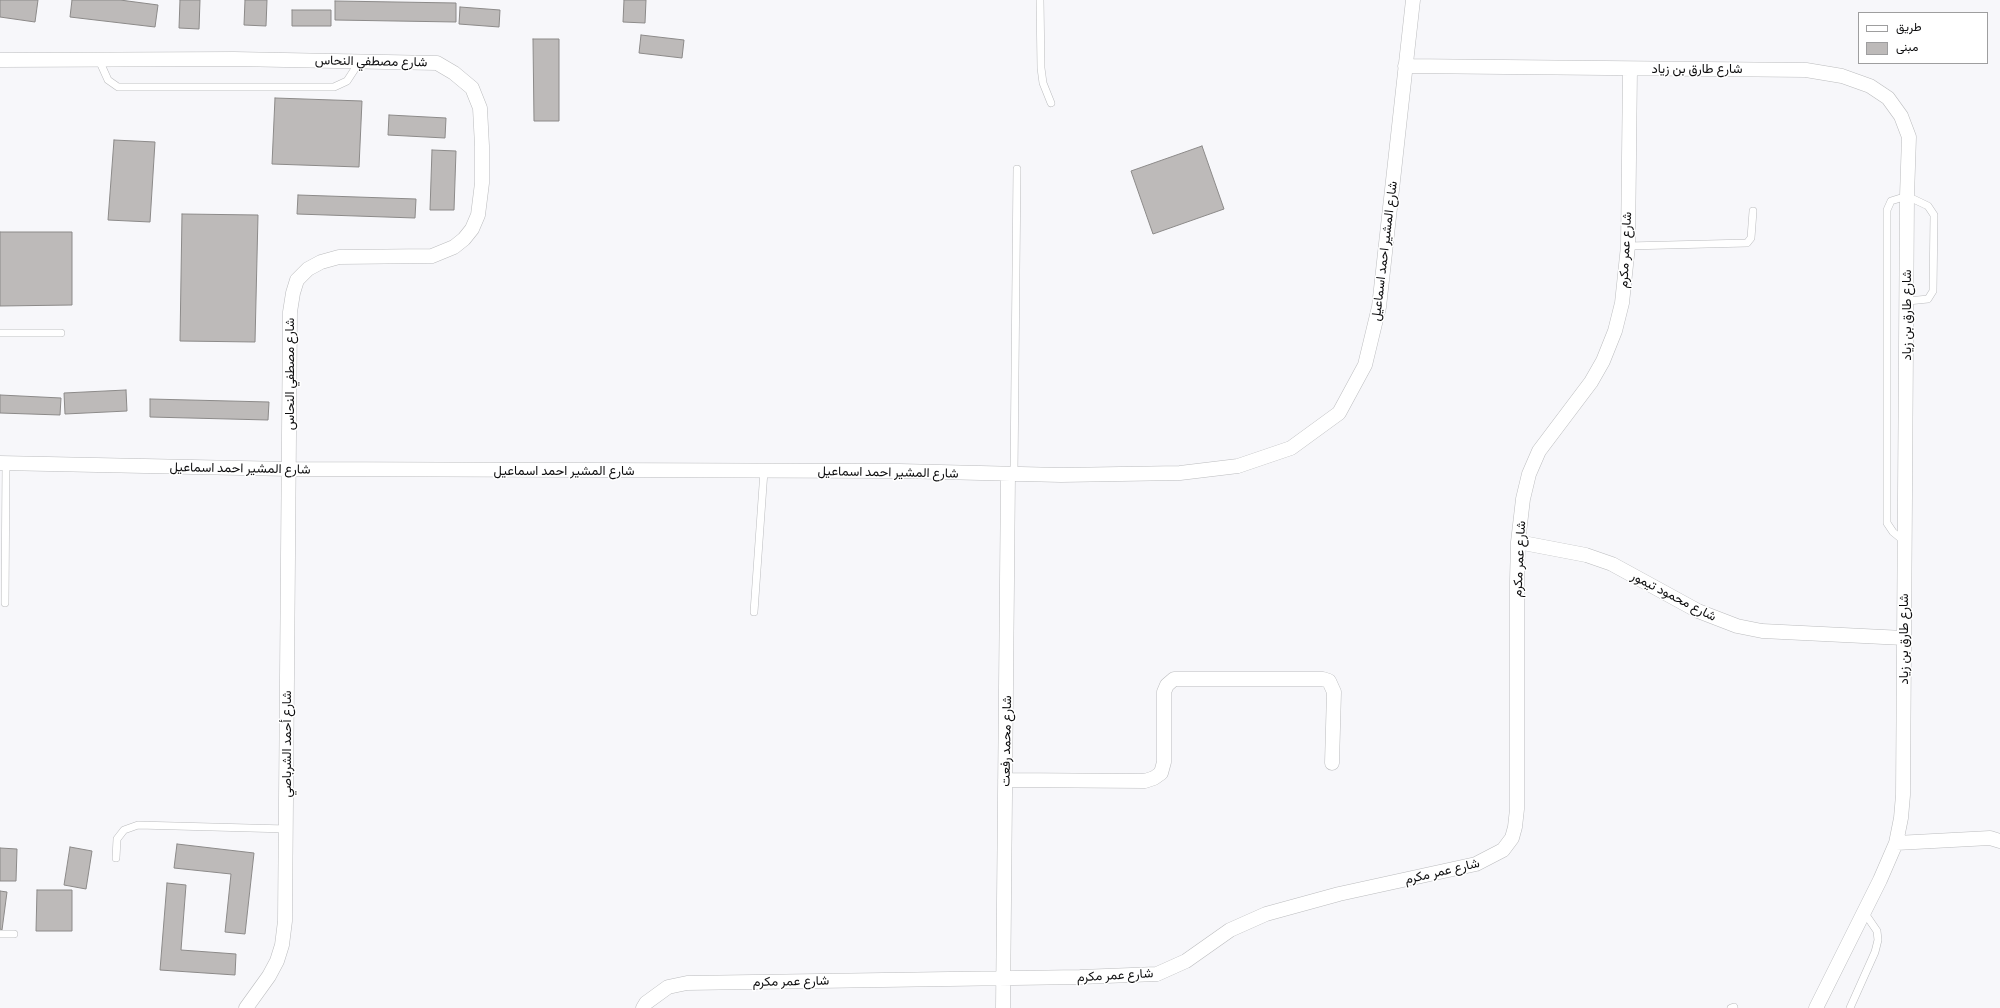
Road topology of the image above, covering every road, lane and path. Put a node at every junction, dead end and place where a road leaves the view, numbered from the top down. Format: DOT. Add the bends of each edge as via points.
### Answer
graph roads {
  1 [pos="1040,0"];
  2 [pos="1413,0"];
  3 [pos="0,60"];
  4 [pos="99,60"];
  5 [pos="360,61"];
  6 [pos="1405,66"];
  7 [pos="1630,69"];
  8 [pos="1051,103"];
  9 [pos="1017,169"];
  10 [pos="1907,196"];
  11 [pos="1753,211"];
  12 [pos="1628,246"];
  13 [pos="1908,301"];
  14 [pos="0,333"];
  15 [pos="61,333"];
  16 [pos="3,463"];
  17 [pos="289,469"];
  18 [pos="764,471"];
  19 [pos="1011,474"];
  20 [pos="1518,542"];
  21 [pos="1905,542"];
  22 [pos="4,603"];
  23 [pos="754,612"];
  24 [pos="1904,638"];
  25 [pos="1332,763"];
  26 [pos="1005,780"];
  27 [pos="287,830"];
  28 [pos="2000,841"];
  29 [pos="1896,843"];
  30 [pos="116,858"];
  31 [pos="1864,912"];
  32 [pos="0,934"];
  33 [pos="14,934"];
  34 [pos="1003,977"];
  35 [pos="246,1008"];
  36 [pos="643,1008"];
  37 [pos="1003,1008"];
  38 [pos="1816,1008"];
  39 [pos="1850,1008"];
  1 -- 8 [label="lane" via="1041,68 1043,83"];
  2 -- 6 [label="street, شارع المشير احمد اسماعيل"];
  3 -- 4 [label="street, شارع مصطفي النحاس"];
  4 -- 5 [label="street, شارع مصطفي النحاس"];
  4 -- 5 [label="lane" via="108,80 118,87 334,87 347,81"];
  5 -- 17 [label="street, شارع مصطفي النحاس" via="437,63 472,88 480,108 482,146 482,182 478,215 464,239 444,252 432,256 339,257 308,269 297,280 290,312"];
  6 -- 7 [label="street, شارع طارق بن زياد"];
  6 -- 19 [label="street, شارع المشير احمد اسماعيل" via="1379,307 1365,365 1339,413 1291,448 1238,466 1180,473"];
  7 -- 10 [label="street, شارع طارق بن زياد" via="1806,70 1842,76 1870,86 1888,98 1901,116 1909,137"];
  7 -- 12 [label="street, شارع عمر مكرم"];
  9 -- 19 [label="lane"];
  10 -- 13 [label="street, شارع طارق بن زياد"];
  10 -- 13 [label="lane" via="1928,206 1934,215 1933,291 1928,299"];
  10 -- 21 [label="lane" via="1891,200 1887,210 1887,523"];
  11 -- 12 [label="lane" via="1751,238 1747,243"];
  12 -- 20 [label="street, شارع عمر مكرم" via="1622,303 1615,331 1603,361 1577,401 1543,445 1529,474"];
  13 -- 21 [label="street, شارع طارق بن زياد"];
  14 -- 15 [label="lane"];
  16 -- 17 [label="street, شارع المشير احمد اسماعيل"];
  16 -- 22 [label="lane"];
  17 -- 18 [label="street, شارع المشير احمد اسماعيل"];
  17 -- 27 [label="street, شارع أحمد الشرباصي"];
  18 -- 19 [label="street, شارع المشير احمد اسماعيل"];
  18 -- 23 [label="lane"];
  19 -- 26 [label="street, شارع محمد رفعت"];
  20 -- 24 [label="street, شارع محمود تيمور" via="1586,555 1612,564 1698,611 1737,626 1762,631"];
  20 -- 34 [label="street, شارع عمر مكرم" via="1517,809 1512,838 1503,850 1476,864 1339,894 1266,914 1230,930 1186,961 1157,974"];
  21 -- 24 [label="street, شارع طارق بن زياد"];
  24 -- 29 [label="street, شارع طارق بن زياد" via="1903,795"];
  25 -- 26 [label="street" via="1334,692 1329,681 1174,679 1164,692 1164,762 1161,773 1154,778 1145,781"];
  26 -- 34 [label="street, شارع محمد رفعت"];
  27 -- 30 [label="lane" via="138,824 124,830 117,839"];
  27 -- 35 [label="street, شارع أحمد الشرباصي" via="282,945 269,976"];
  28 -- 29 [label="street" via="1990,838"];
  29 -- 31 [label="street, شارع طارق بن زياد"];
  31 -- 38 [label="street, شارع طارق بن زياد"];
  31 -- 39 [label="lane" via="1877,931 1878,940"];
  32 -- 33 [label="lane"];
  34 -- 36 [label="street, شارع عمر مكرم" via="687,983 668,987"];
  34 -- 37 [label="street, شارع محمد رفعت"];
}
